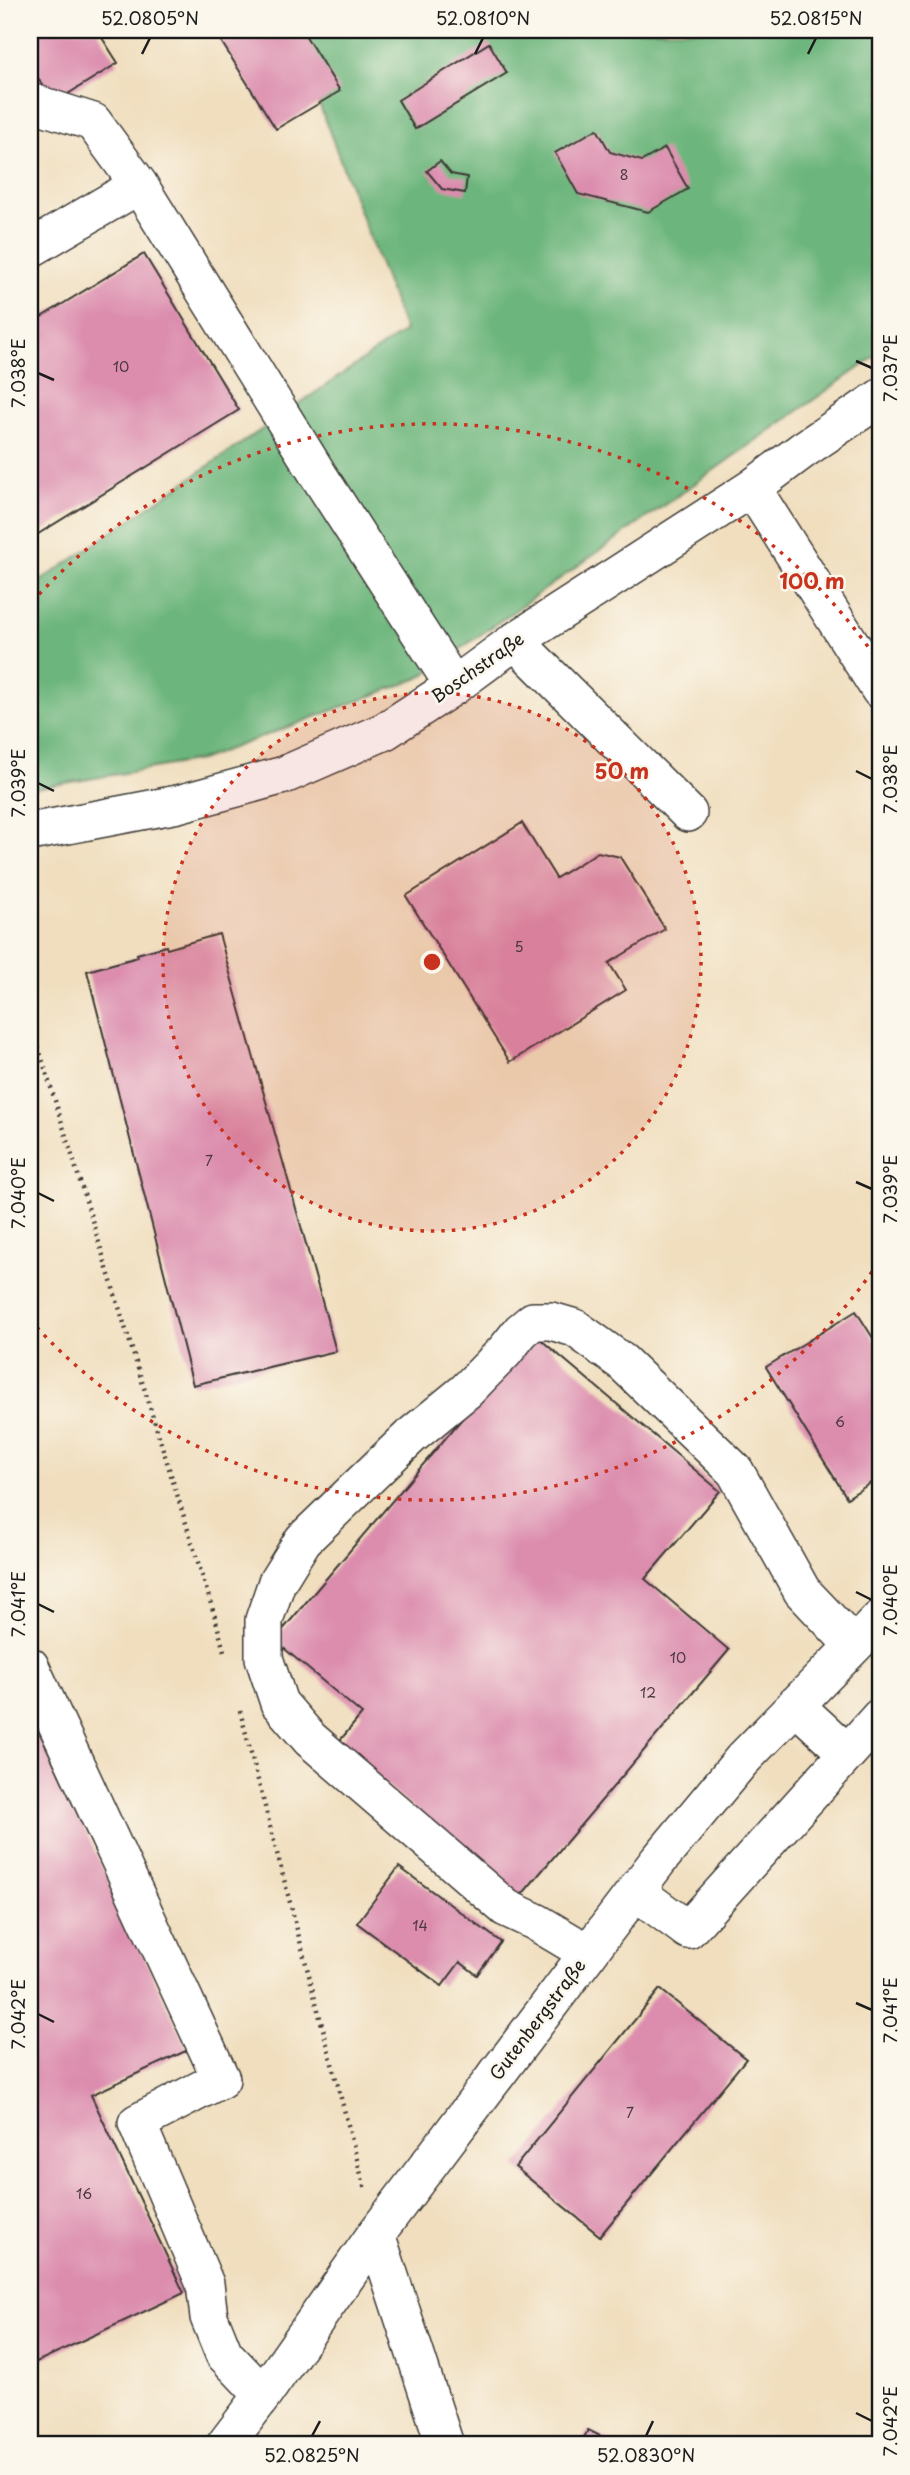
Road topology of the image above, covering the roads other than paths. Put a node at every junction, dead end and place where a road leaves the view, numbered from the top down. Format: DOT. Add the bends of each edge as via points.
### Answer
graph roads {
  1 [pos="30,102"];
  2 [pos="139,185"];
  3 [pos="30,249"];
  4 [pos="880,398"];
  5 [pos="752,488"];
  6 [pos="515,642"];
  7 [pos="454,686"];
  8 [pos="880,690"];
  9 [pos="688,813"];
  10 [pos="30,832"];
  11 [pos="880,1619"];
  12 [pos="853,1645"];
  13 [pos="30,1666"];
  14 [pos="795,1705"];
  15 [pos="880,1717"];
  16 [pos="847,1753"];
  17 [pos="635,1891"];
  18 [pos="588,1953"];
  19 [pos="376,2234"];
  20 [pos="263,2395"];
  21 [pos="225,2445"];
  22 [pos="445,2445"];
  1 -- 2 [label="street" via="93,122"];
  2 -- 3 [label="street"];
  2 -- 7 [label="street"];
  4 -- 5 [label="street, Boschstraße"];
  5 -- 6 [label="street, Boschstraße"];
  5 -- 8 [label="street"];
  6 -- 7 [label="street, Boschstraße"];
  6 -- 9 [label="street"];
  7 -- 10 [label="street, Boschstraße" via="385,731 284,775 177,804"];
  11 -- 12 [label="street, Gutenbergstraße"];
  12 -- 14 [label="street, Gutenbergstraße"];
  12 -- 18 [label="street" via="802,1591 735,1471 622,1362 575,1328 551,1321 533,1321 521,1331 466,1391 411,1436 303,1541 277,1583 264,1620 264,1658 279,1703 310,1739 506,1908"];
  13 -- 20 [label="street" via="220,2078 136,2123 205,2284 209,2317 224,2354"];
  14 -- 16 [label="street"];
  14 -- 17 [label="street, Gutenbergstraße" via="741,1760"];
  15 -- 16 [label="street"];
  16 -- 17 [label="street" via="688,1930"];
  17 -- 18 [label="street, Gutenbergstraße"];
  18 -- 19 [label="street, Gutenbergstraße"];
  19 -- 20 [label="street, Gutenbergstraße"];
  19 -- 22 [label="street"];
  20 -- 21 [label="street, Gutenbergstraße"];
}
